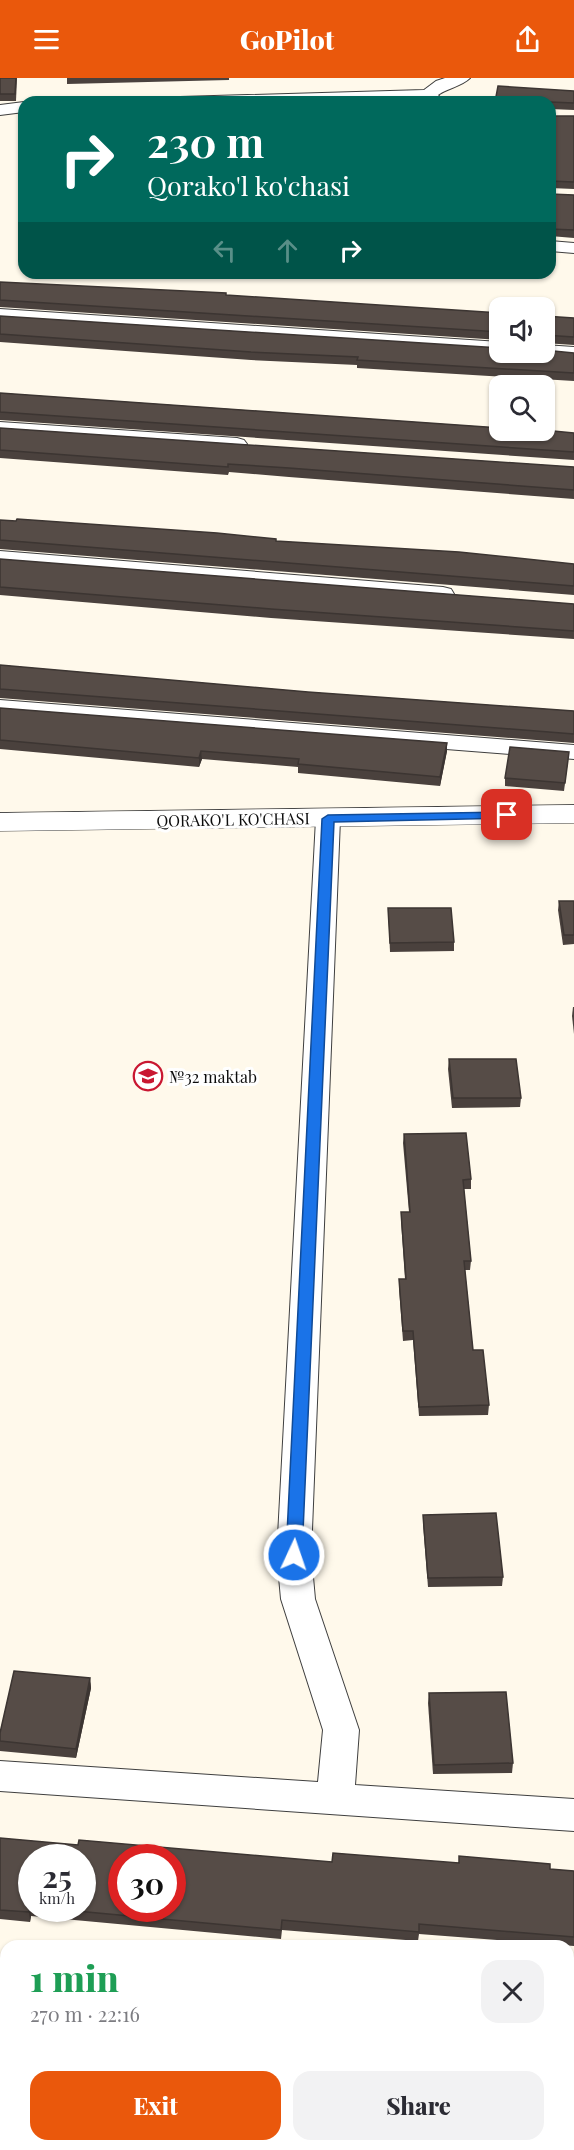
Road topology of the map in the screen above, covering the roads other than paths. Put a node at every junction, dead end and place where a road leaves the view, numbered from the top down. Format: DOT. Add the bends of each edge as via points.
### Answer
graph roads {
  1 [pos="462,78"];
  2 [pos="433,96"];
  3 [pos="18,108"];
  4 [pos="0,110"];
  5 [pos="556,246"];
  6 [pos="574,248"];
  7 [pos="0,315"];
  8 [pos="489,347"];
  9 [pos="555,352"];
  10 [pos="574,353"];
  11 [pos="0,428"];
  12 [pos="251,446"];
  13 [pos="0,558"];
  14 [pos="466,596"];
  15 [pos="0,707"];
  16 [pos="574,752"];
  17 [pos="574,814"];
  18 [pos="328,819"];
  19 [pos="0,822"];
  20 [pos="0,1776"];
  21 [pos="335,1799"];
  22 [pos="574,1815"];
  1 -- 2 [label="street" via="442,84"];
  3 -- 4 [label="street"];
  5 -- 6 [label="street"];
  7 -- 8 [label="street"];
  9 -- 10 [label="street"];
  11 -- 12 [label="street"];
  13 -- 14 [label="street"];
  15 -- 16 [label="street"];
  17 -- 18 [label="street, QORAKO'L KO'CHASI"];
  18 -- 19 [label="street, QORAKO'L KO'CHASI"];
  18 -- 21 [label="street" via="294,1555 298,1599 341,1730"];
  20 -- 21 [label="street"];
  21 -- 22 [label="street"];
}
